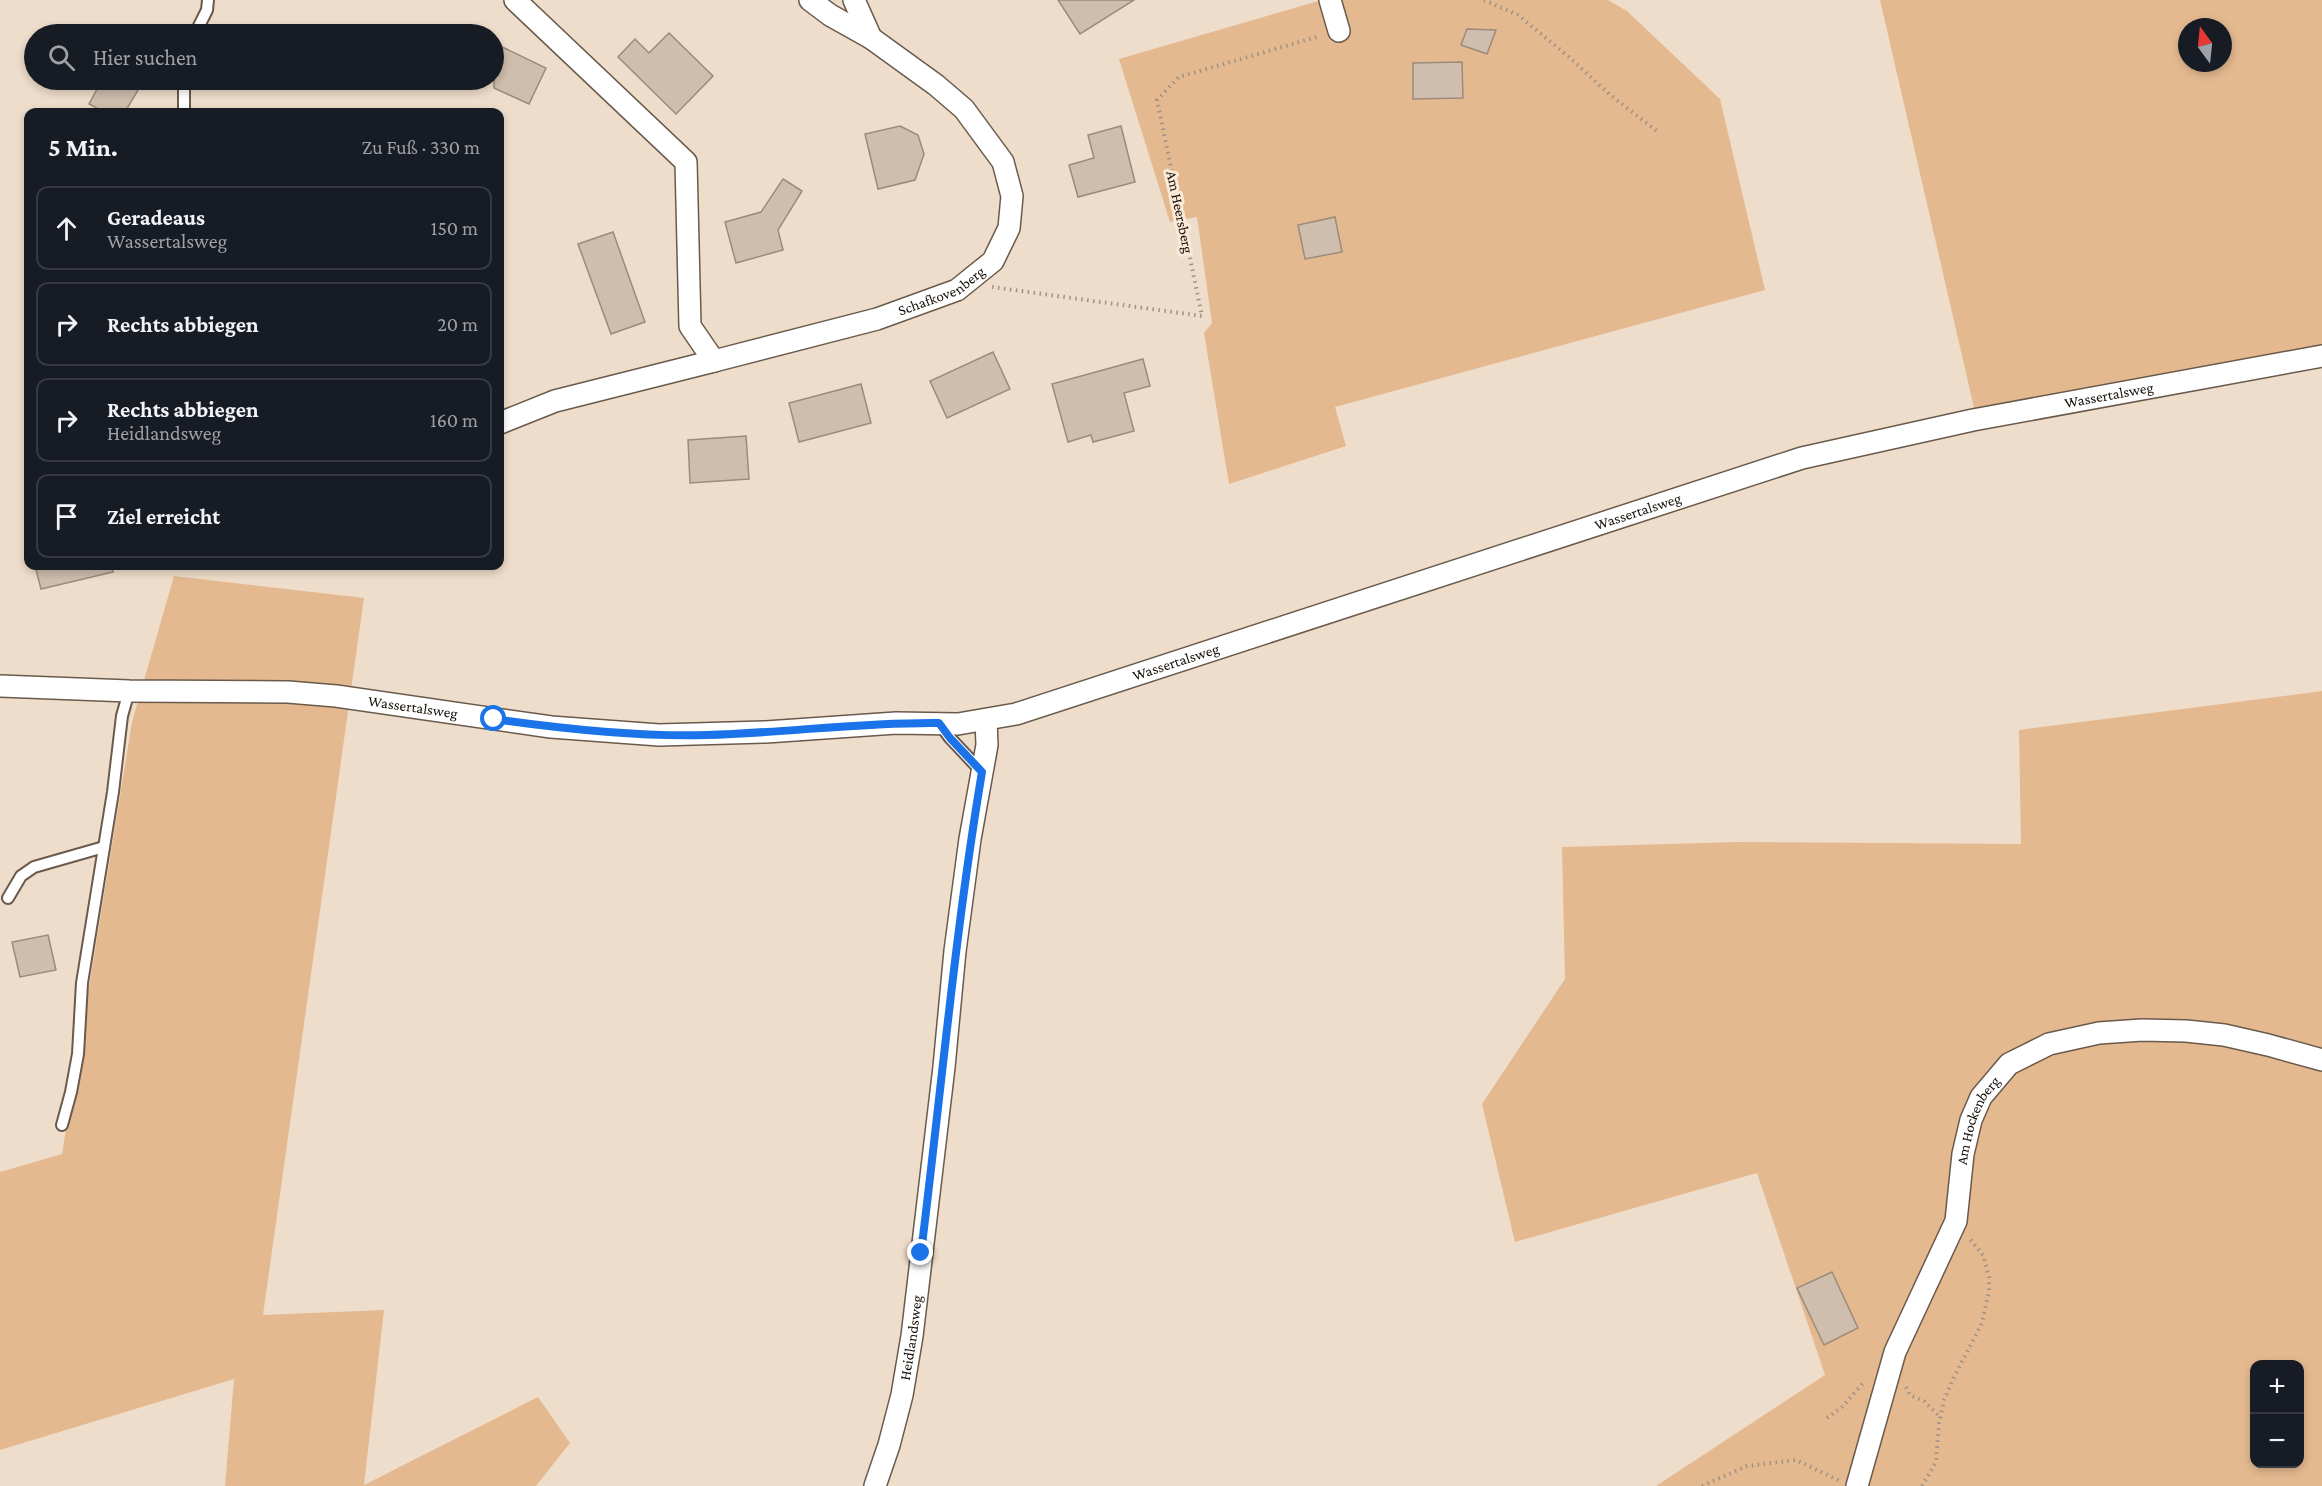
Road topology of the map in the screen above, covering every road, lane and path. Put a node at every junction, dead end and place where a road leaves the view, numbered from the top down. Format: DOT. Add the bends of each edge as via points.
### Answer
graph roads {
  1 [pos="208,0"];
  2 [pos="515,0"];
  3 [pos="810,0"];
  4 [pos="854,0"];
  5 [pos="1330,0"];
  6 [pos="1484,0"];
  7 [pos="200,24"];
  8 [pos="1339,31"];
  9 [pos="871,38"];
  10 [pos="184,90"];
  11 [pos="184,108"];
  12 [pos="1658,132"];
  13 [pos="965,284"];
  14 [pos="2322,356"];
  15 [pos="714,361"];
  16 [pos="504,421"];
  17 [pos="0,686"];
  18 [pos="129,692"];
  19 [pos="986,720"];
  20 [pos="939,723"];
  21 [pos="982,772"];
  22 [pos="104,847"];
  23 [pos="8,898"];
  24 [pos="2322,1060"];
  25 [pos="62,1125"];
  26 [pos="1956,1221"];
  27 [pos="1890,1367"];
  28 [pos="1906,1386"];
  29 [pos="1827,1418"];
  30 [pos="1941,1418"];
  31 [pos="1850,1484"];
  32 [pos="874,1486"];
  33 [pos="1702,1486"];
  34 [pos="1922,1486"];
  1 -- 7 [label="lane"];
  2 -- 15 [label="street" via="686,162 690,326"];
  3 -- 9 [label="street, Schafkovenberg"];
  4 -- 9 [label="street"];
  5 -- 8 [label="street"];
  6 -- 12 [label="path" via="1518,15"];
  8 -- 13 [label="path, Am Heersberg" via="1179,77 1157,100 1202,316"];
  9 -- 13 [label="street, Schafkovenberg" via="964,109 1003,162 1012,196 1009,228 993,261"];
  10 -- 11 [label="lane"];
  13 -- 15 [label="street, Schafkovenberg" via="877,319"];
  14 -- 19 [label="street, Wassertalsweg" via="1973,420 1802,458 1016,714"];
  15 -- 16 [label="street, Schafkovenberg" via="555,401"];
  17 -- 18 [label="street, Wassertalsweg"];
  18 -- 20 [label="street, Wassertalsweg" via="288,692 551,727 659,735"];
  18 -- 22 [label="lane" via="122,716"];
  19 -- 20 [label="street, Wassertalsweg"];
  19 -- 21 [label="street, Heidlandsweg"];
  20 -- 21 [label="lane"];
  21 -- 32 [label="street, Heidlandsweg" via="955,951 912,1336 902,1395"];
  22 -- 23 [label="lane" via="33,867 21,876"];
  22 -- 25 [label="lane" via="82,983 78,1054"];
  24 -- 26 [label="street, Am Hockenberg" via="2235,1038 2186,1031 2099,1033 2035,1050 2009,1064 1981,1097 1974,1112 1963,1154"];
  26 -- 27 [label="street, Am Hockenberg"];
  26 -- 30 [label="path" via="1983,1255 1989,1291 1982,1323 1944,1400"];
  27 -- 29 [label="path" via="1875,1370"];
  27 -- 31 [label="street, Am Hockenberg"];
  28 -- 30 [label="path" via="1910,1395 1924,1401"];
  30 -- 34 [label="path" via="1936,1462"];
  31 -- 33 [label="path" via="1797,1460 1747,1466"];
}
